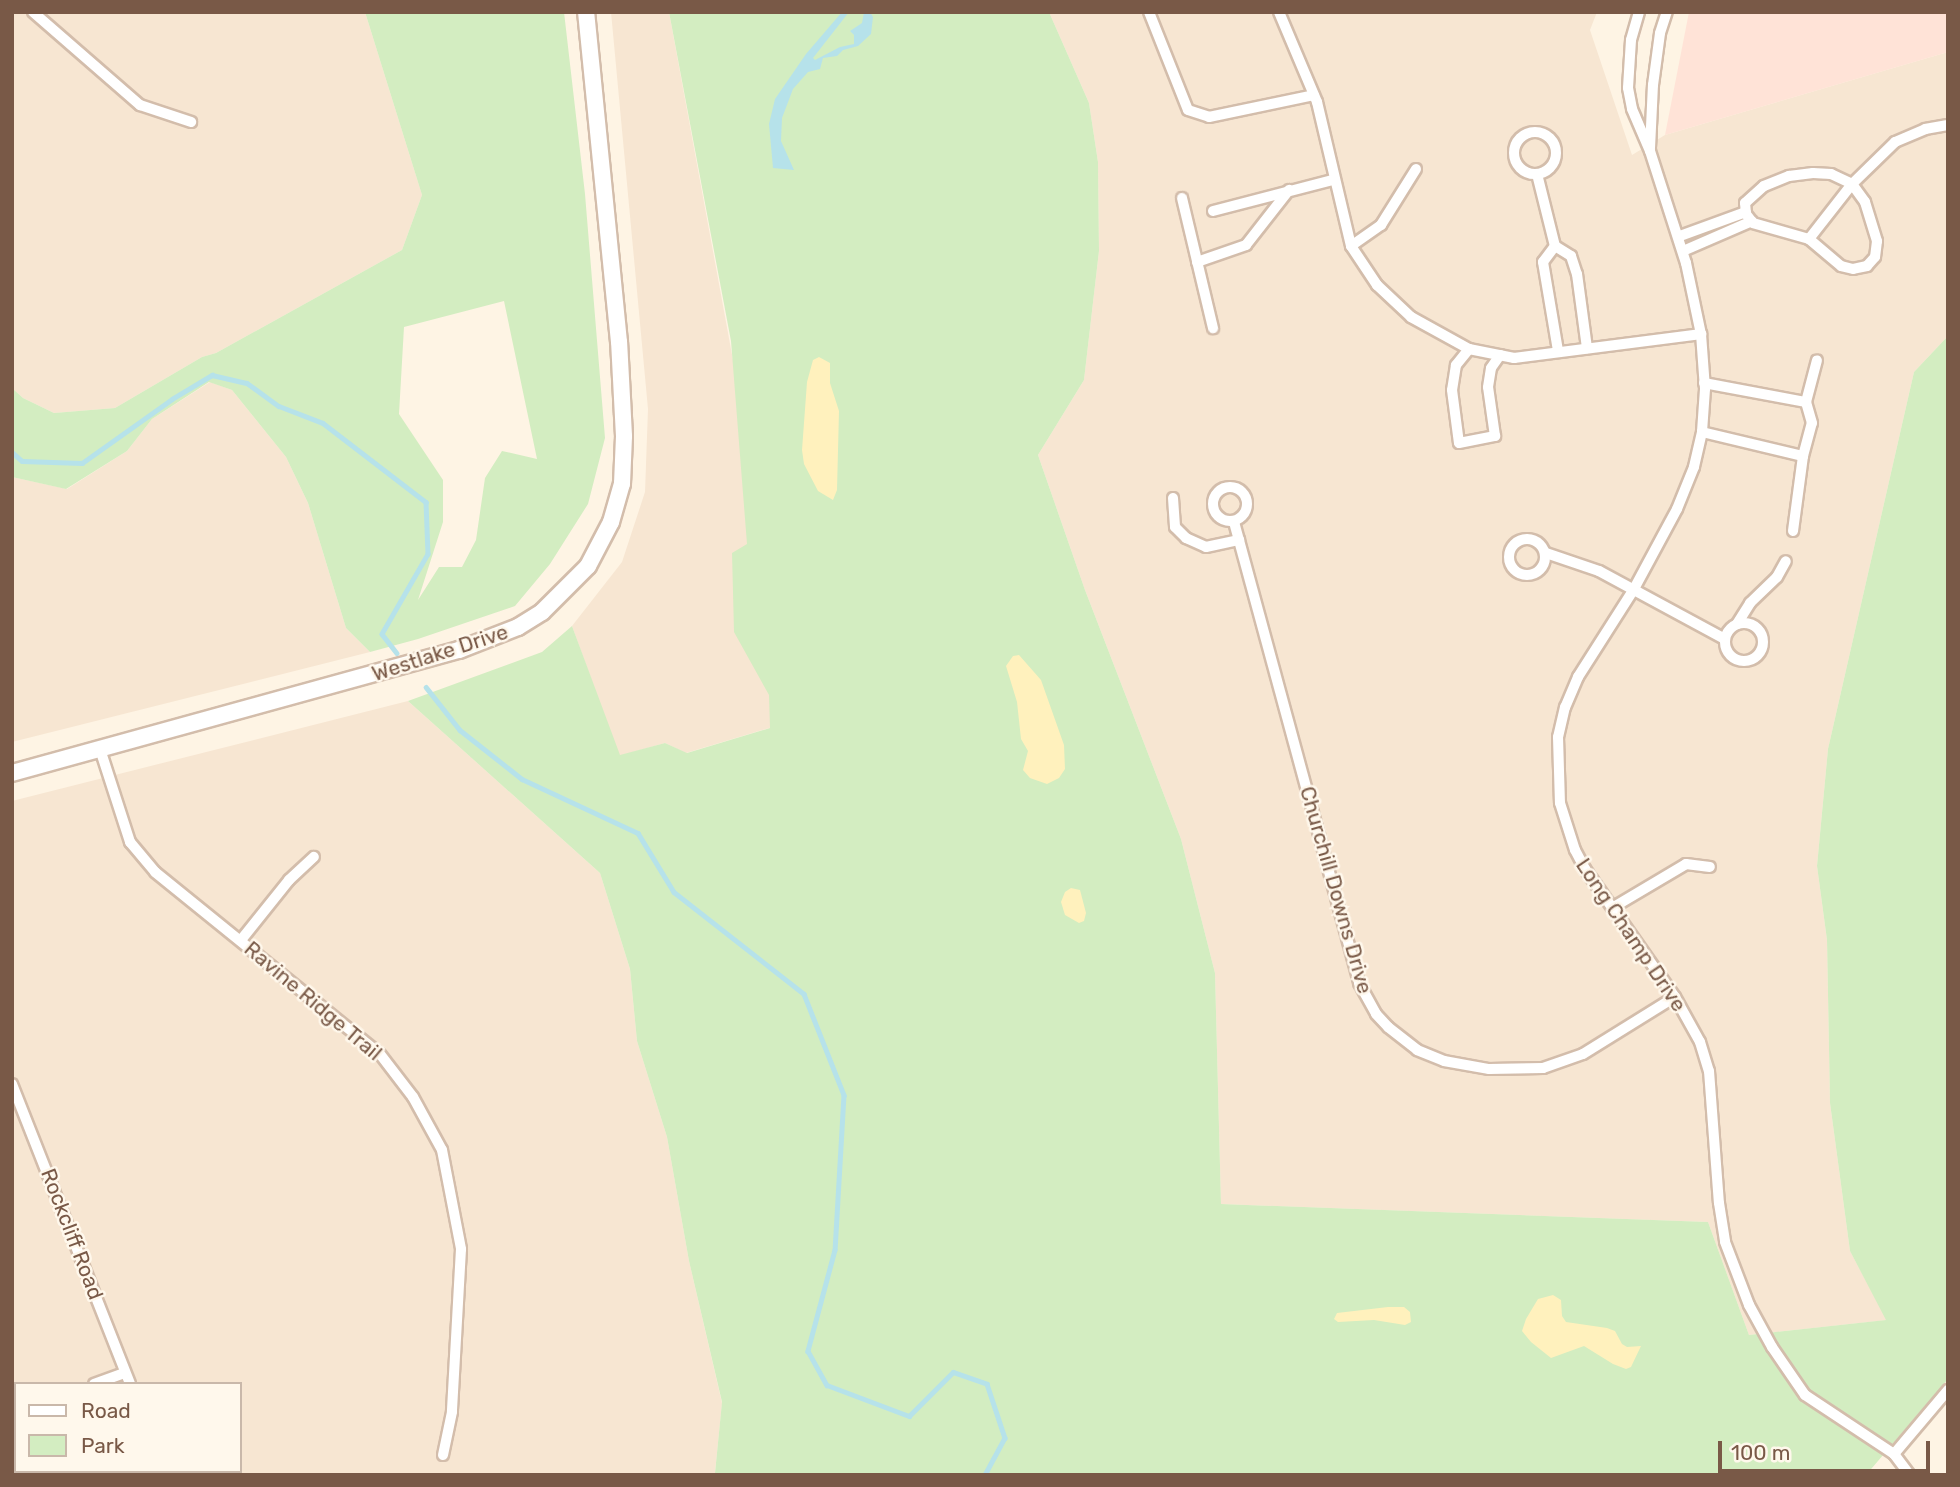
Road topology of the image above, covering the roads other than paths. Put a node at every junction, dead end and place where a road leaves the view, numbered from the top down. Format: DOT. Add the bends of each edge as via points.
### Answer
graph roads {
  1 [pos="33,12"];
  2 [pos="586,12"];
  3 [pos="1149,12"];
  4 [pos="1279,12"];
  5 [pos="1639,12"];
  6 [pos="1667,12"];
  7 [pos="1314,95"];
  8 [pos="191,122"];
  9 [pos="1948,125"];
  10 [pos="1650,151"];
  11 [pos="1416,169"];
  12 [pos="1537,174"];
  13 [pos="1333,180"];
  14 [pos="1852,184"];
  15 [pos="1289,190"];
  16 [pos="1182,198"];
  17 [pos="1213,211"];
  18 [pos="1749,217"];
  19 [pos="1680,236"];
  20 [pos="1809,239"];
  21 [pos="1351,246"];
  22 [pos="1555,246"];
  23 [pos="1683,251"];
  24 [pos="1197,262"];
  25 [pos="1213,328"];
  26 [pos="1701,334"];
  27 [pos="1587,348"];
  28 [pos="1469,349"];
  29 [pos="1558,351"];
  30 [pos="1500,355"];
  31 [pos="1817,360"];
  32 [pos="1704,383"];
  33 [pos="1806,402"];
  34 [pos="1702,432"];
  35 [pos="1803,456"];
  36 [pos="1173,498"];
  37 [pos="1234,522"];
  38 [pos="1793,531"];
  39 [pos="1239,540"];
  40 [pos="1546,553"];
  41 [pos="1786,561"];
  42 [pos="1634,589"];
  43 [pos="1737,624"];
  44 [pos="1725,639"];
  45 [pos="100,749"];
  46 [pos="12,774"];
  47 [pos="314,857"];
  48 [pos="1710,867"];
  49 [pos="1612,908"];
  50 [pos="241,940"];
  51 [pos="1675,997"];
  52 [pos="12,1084"];
  53 [pos="127,1378"];
  54 [pos="105,1382"];
  55 [pos="1948,1390"];
  56 [pos="1894,1454"];
  57 [pos="443,1455"];
  58 [pos="1910,1475"];
  1 -- 8 [label="street" via="140,105"];
  2 -- 45 [label="street, Westlake Drive" via="620,342 624,436 622,484 611,522 588,566 542,612 459,650"];
  3 -- 7 [label="street" via="1188,110 1209,117"];
  4 -- 7 [label="street"];
  5 -- 10 [label="street, Long Champ Drive" via="1631,40 1628,88"];
  6 -- 10 [label="street, Long Champ Drive" via="1653,85"];
  7 -- 13 [label="street"];
  9 -- 14 [label="street" via="1924,129 1895,142"];
  10 -- 19 [label="street, Long Champ Drive"];
  11 -- 21 [label="street" via="1381,225"];
  12 -- 22 [label="street"];
  13 -- 15 [label="street"];
  13 -- 21 [label="street"];
  14 -- 18 [label="street" via="1831,174 1788,176 1764,186 1745,203"];
  14 -- 20 [label="street"];
  14 -- 20 [label="street" via="1865,202 1877,241 1875,257 1867,266 1853,270 1841,266"];
  15 -- 17 [label="street"];
  15 -- 24 [label="street" via="1246,245"];
  16 -- 24 [label="street"];
  18 -- 19 [label="street"];
  18 -- 20 [label="street"];
  18 -- 23 [label="street"];
  19 -- 23 [label="street, Long Champ Drive"];
  21 -- 28 [label="street" via="1394,303 1439,335"];
  22 -- 27 [label="street" via="1572,256"];
  22 -- 29 [label="street" via="1543,262"];
  23 -- 26 [label="street, Long Champ Drive"];
  24 -- 25 [label="street"];
  26 -- 27 [label="street"];
  26 -- 32 [label="street, Long Champ Drive"];
  27 -- 29 [label="street"];
  28 -- 30 [label="street"];
  28 -- 30 [label="street" via="1456,365 1452,390 1459,443 1495,436 1488,387 1491,368"];
  29 -- 30 [label="street" via="1514,358"];
  31 -- 33 [label="street"];
  32 -- 33 [label="street"];
  32 -- 34 [label="street, Long Champ Drive"];
  33 -- 35 [label="street" via="1812,423"];
  34 -- 35 [label="street"];
  34 -- 42 [label="street, Long Champ Drive" via="1677,509"];
  35 -- 38 [label="street"];
  36 -- 39 [label="street" via="1175,527 1186,538 1206,547"];
  37 -- 39 [label="street, Churchill Downs Drive"];
  39 -- 51 [label="street, Churchill Downs Drive" via="1359,983 1388,1027 1417,1050 1444,1061 1489,1069 1543,1068 1583,1054"];
  40 -- 42 [label="street" via="1584,564"];
  41 -- 43 [label="street"];
  42 -- 44 [label="street"];
  42 -- 49 [label="street, Long Champ Drive" via="1578,677 1559,737 1560,803 1575,850"];
  43 -- 44 [label="street"];
  43 -- 44 [label="street" via="1760,631 1759,654 1749,661 1736,660 1727,652"];
  45 -- 46 [label="street, Westlake Drive"];
  45 -- 50 [label="street, Ravine Ridge Trail" via="130,842 155,872"];
  47 -- 50 [label="street" via="289,880"];
  48 -- 49 [label="street" via="1686,864"];
  49 -- 51 [label="street, Long Champ Drive"];
  50 -- 57 [label="street, Ravine Ridge Trail" via="380,1054 413,1097 442,1150 461,1250 453,1412"];
  51 -- 56 [label="street, Long Champ Drive" via="1700,1042 1709,1071 1723,1229 1749,1306 1805,1395"];
  52 -- 53 [label="street, Rockcliff Road"];
  53 -- 54 [label="street"];
  55 -- 56 [label="street"];
  56 -- 58 [label="street, Long Champ Drive"];
}
